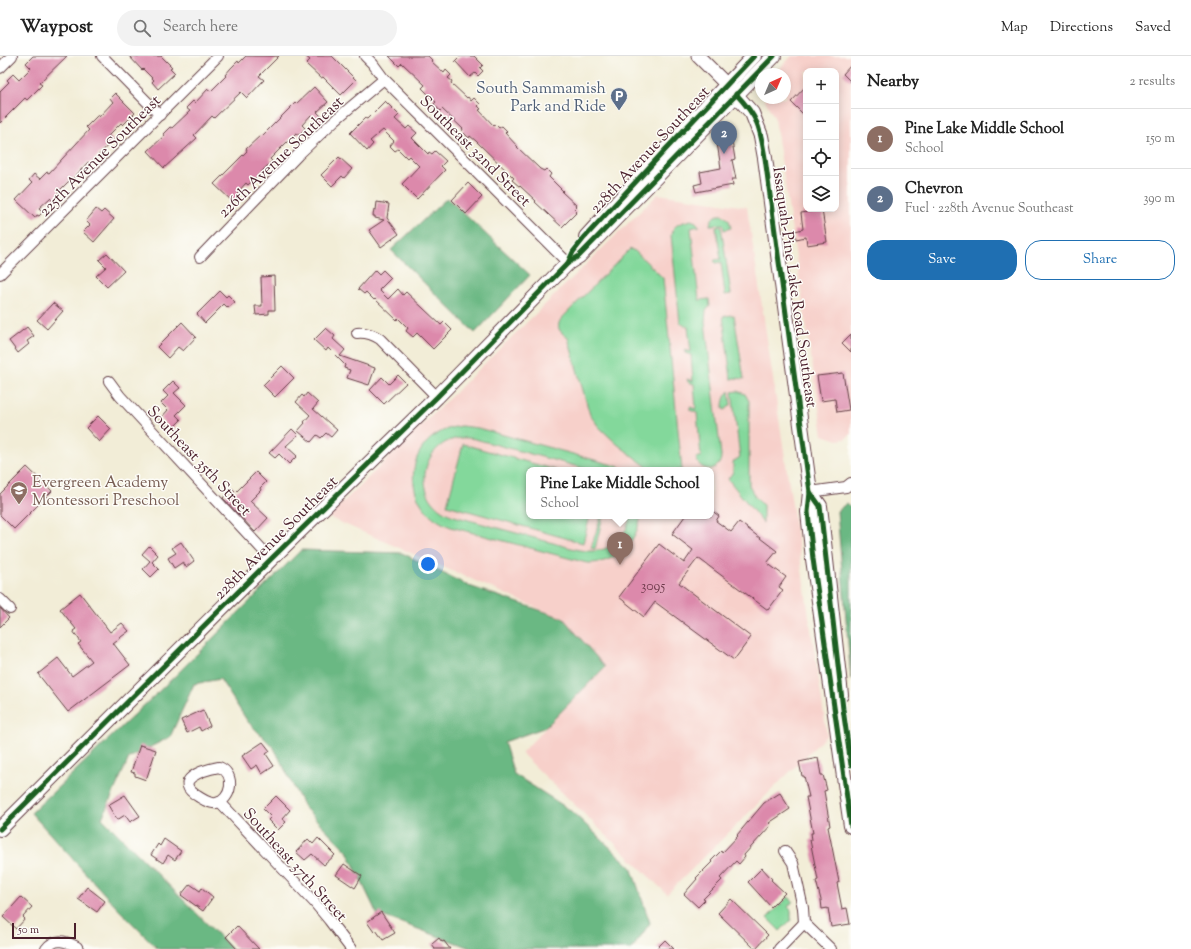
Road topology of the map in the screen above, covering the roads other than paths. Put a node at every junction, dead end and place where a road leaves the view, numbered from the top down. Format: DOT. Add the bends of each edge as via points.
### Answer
graph roads {
  1 [pos="12,56"];
  2 [pos="102,56"];
  3 [pos="218,56"];
  4 [pos="365,56"];
  5 [pos="698,56"];
  6 [pos="754,56"];
  7 [pos="774,56"];
  8 [pos="0,68"];
  9 [pos="384,79"];
  10 [pos="732,90"];
  11 [pos="160,115"];
  12 [pos="200,257"];
  13 [pos="568,263"];
  14 [pos="0,274"];
  15 [pos="356,333"];
  16 [pos="109,380"];
  17 [pos="437,397"];
  18 [pos="849,488"];
  19 [pos="810,492"];
  20 [pos="271,559"];
  21 [pos="0,599"];
  22 [pos="10,609"];
  23 [pos="851,765"];
  24 [pos="220,802"];
  25 [pos="851,826"];
  26 [pos="0,829"];
  27 [pos="785,850"];
  28 [pos="804,923"];
  29 [pos="350,948"];
  30 [pos="46,949"];
  31 [pos="78,949"];
  32 [pos="779,949"];
  33 [pos="831,949"];
  1 -- 8 [label="street"];
  2 -- 11 [label="street"];
  3 -- 11 [label="street, 225th Avenue Southeast"];
  4 -- 9 [label="street, Southeast 32nd Street"];
  5 -- 10 [label="street, Issaquah-Pine Lake Road Southeast"];
  6 -- 10 [label="main road, 228th Avenue Southeast"];
  7 -- 10 [label="main road, 228th Avenue Southeast"];
  9 -- 12 [label="street, 226th Avenue Southeast" via="329,126"];
  9 -- 13 [label="street, Southeast 32nd Street"];
  10 -- 13 [label="main road, 228th Avenue Southeast" via="666,149 584,238 572,252"];
  10 -- 19 [label="main road, Issaquah-Pine Lake Road Southeast" via="752,113 761,136"];
  11 -- 14 [label="street, 225th Avenue Southeast"];
  13 -- 17 [label="main road, 228th Avenue Southeast"];
  15 -- 17 [label="street" via="364,332 380,338"];
  16 -- 20 [label="street, Southeast 35th Street" via="126,402"];
  17 -- 20 [label="main road, 228th Avenue Southeast"];
  18 -- 19 [label="street"];
  19 -- 23 [label="main road, Issaquah-Pine Lake Road Southeast" via="820,506 842,709"];
  19 -- 25 [label="main road, Issaquah-Pine Lake Road Southeast" via="808,512 813,559"];
  20 -- 26 [label="main road, 228th Avenue Southeast"];
  21 -- 22 [label="street"];
  24 -- 29 [label="street, Southeast 37th Street" via="314,902"];
  27 -- 28 [label="street" via="793,863"];
  28 -- 32 [label="street"];
  28 -- 33 [label="street"];
  30 -- 31 [label="street" via="56,941 67,942"];
}
